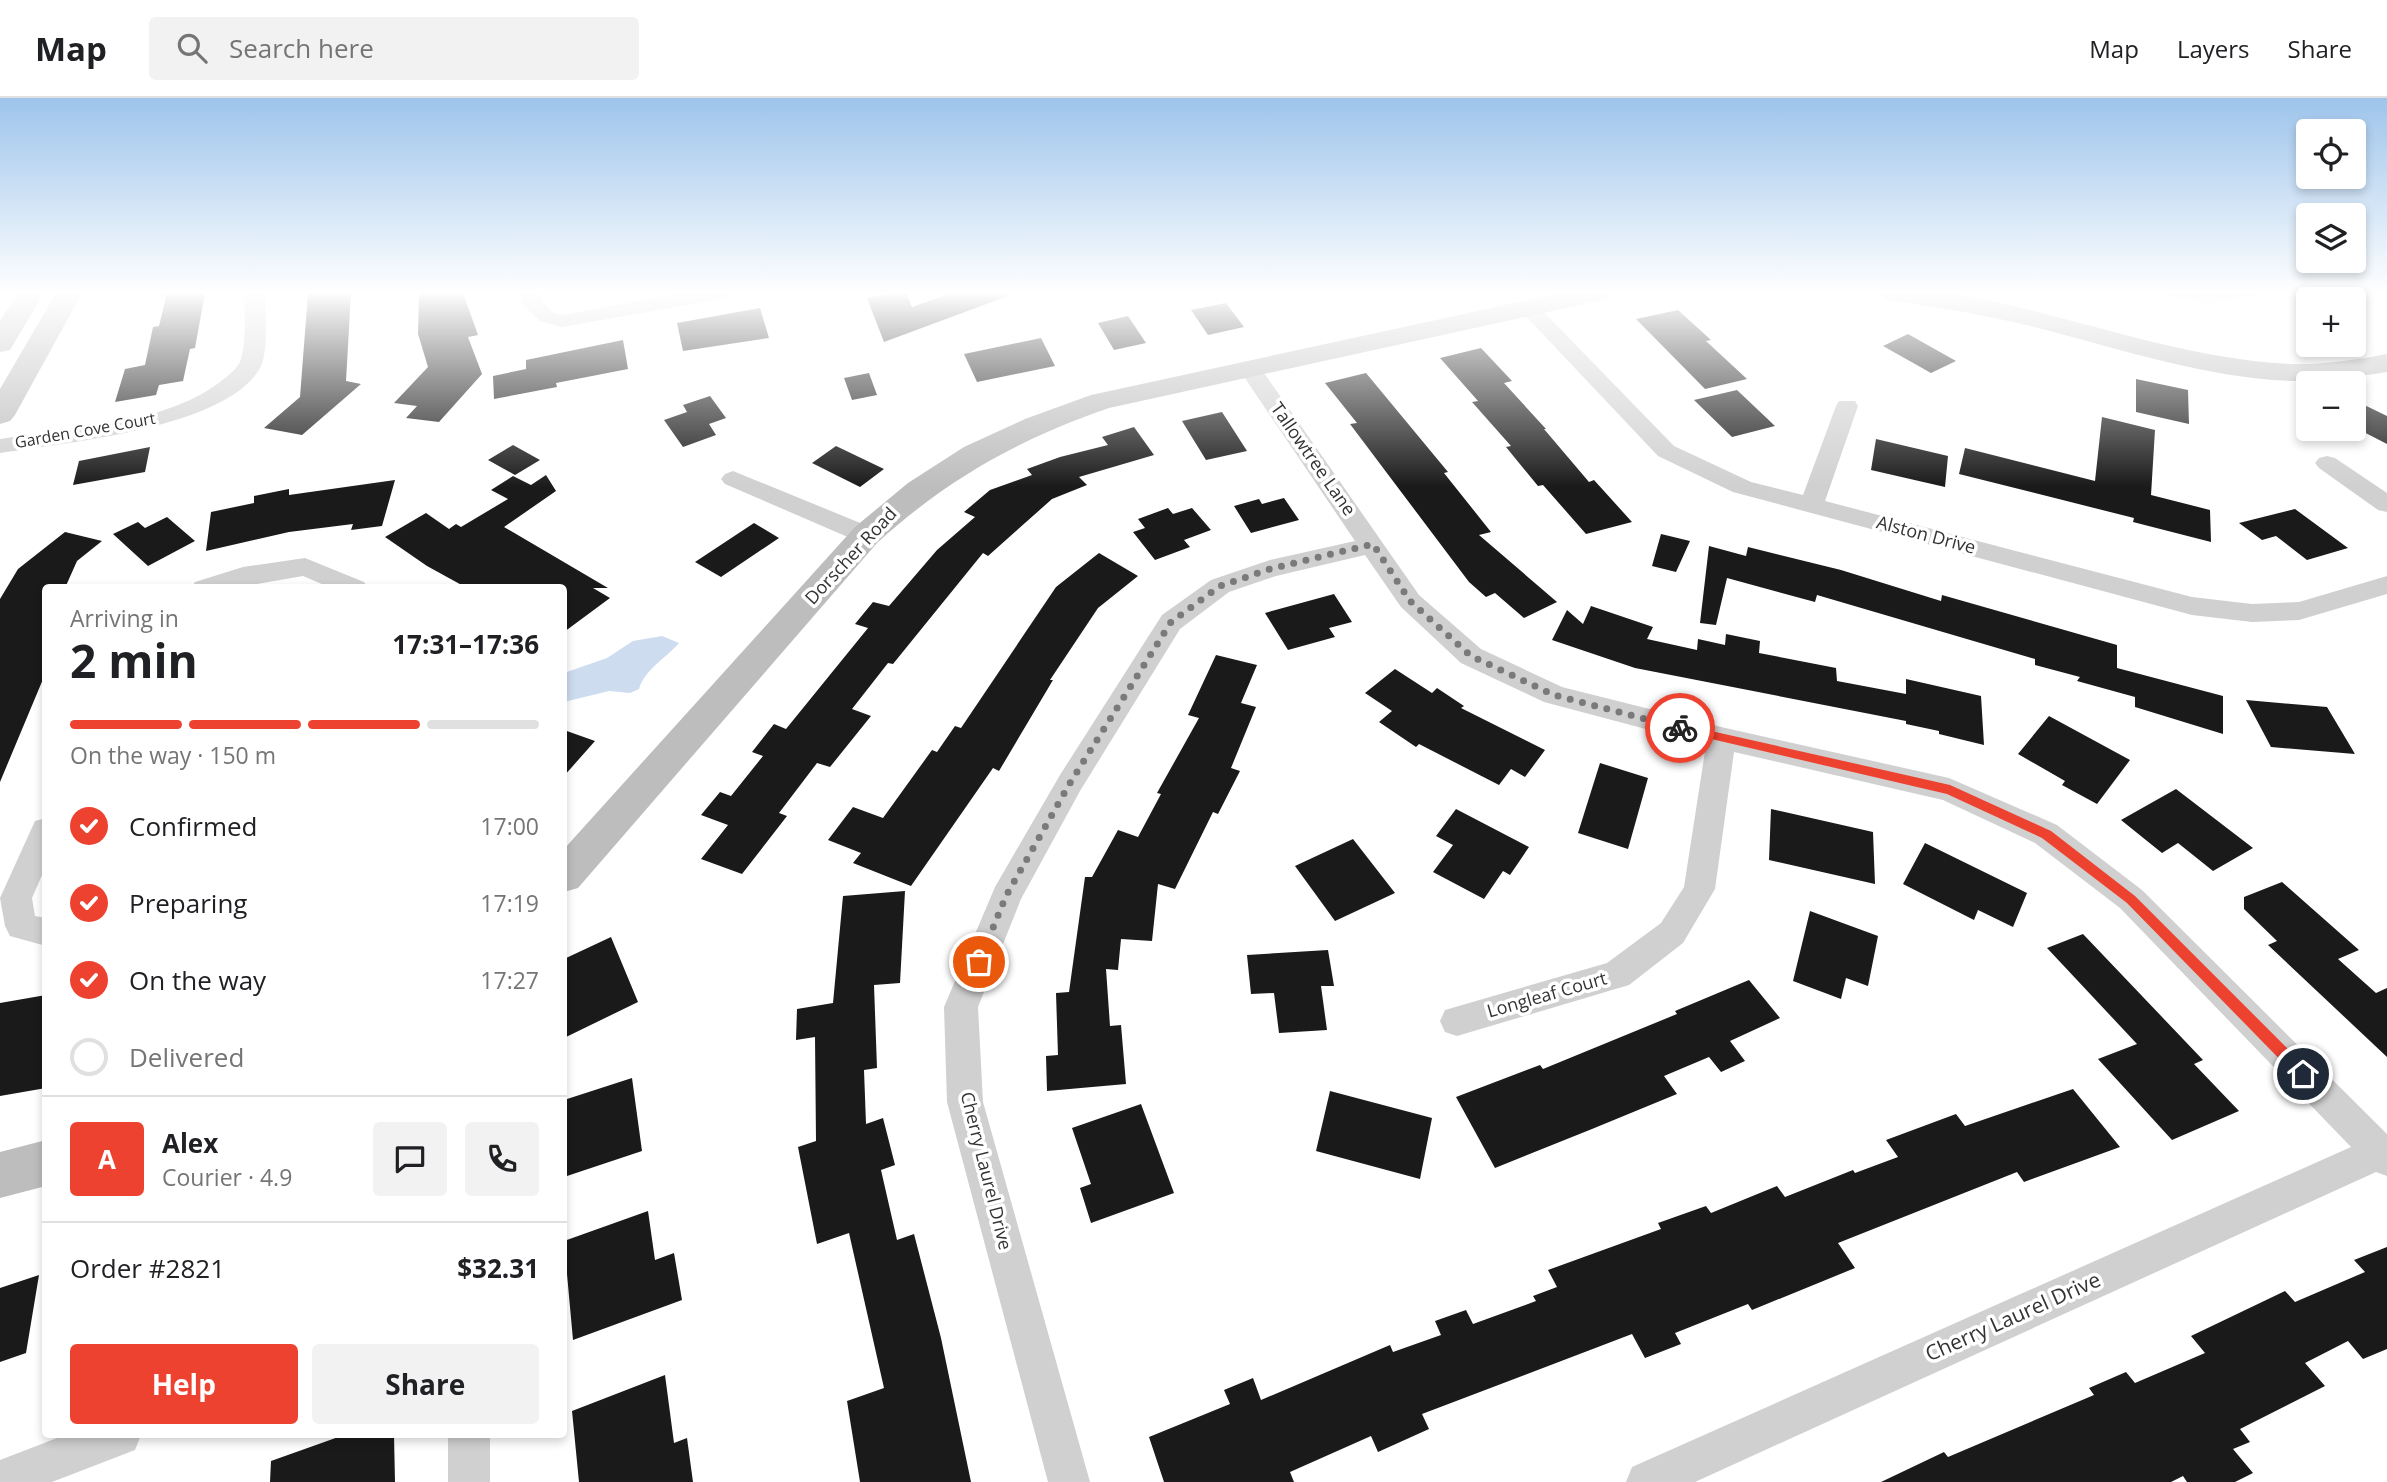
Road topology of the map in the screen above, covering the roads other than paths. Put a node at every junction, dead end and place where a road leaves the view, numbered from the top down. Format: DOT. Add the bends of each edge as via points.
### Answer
graph roads {
  1 [pos="32,358"];
  2 [pos="251,358"];
  3 [pos="1297,358"];
  4 [pos="1576,358"];
  5 [pos="2195,358"];
  6 [pos="2387,363"];
  7 [pos="1249,368"];
  8 [pos="1847,406"];
  9 [pos="0,415"];
  10 [pos="0,446"];
  11 [pos="2327,463"];
  12 [pos="733,479"];
  13 [pos="1812,504"];
  14 [pos="2387,504"];
  15 [pos="866,535"];
  16 [pos="1373,544"];
  17 [pos="217,584"];
  18 [pos="345,584"];
  19 [pos="2387,585"];
  20 [pos="1721,738"];
  21 [pos="42,839"];
  22 [pos="567,873"];
  23 [pos="42,931"];
  24 [pos="1457,1021"];
  25 [pos="2383,1155"];
  26 [pos="42,1164"];
  27 [pos="0,1175"];
  28 [pos="112,1438"];
  29 [pos="469,1438"];
  30 [pos="0,1481"];
  31 [pos="469,1482"];
  32 [pos="1069,1482"];
  33 [pos="1647,1482"];
  1 -- 9 [label="street"];
  2 -- 10 [label="street, Garden Cove Court" via="250,366 221,391 183,411"];
  3 -- 7 [label="street, Dorscher Road"];
  4 -- 13 [label="street, Alston Drive" via="1666,451 1742,486"];
  5 -- 6 [label="street" via="2278,371"];
  7 -- 15 [label="street, Dorscher Road" via="1101,401 1019,430 933,478"];
  7 -- 16 [label="street, Tallowtree Lane"];
  8 -- 13 [label="street"];
  11 -- 14 [label="street"];
  12 -- 15 [label="street"];
  13 -- 19 [label="street, Alston Drive" via="2192,606 2252,613 2299,611"];
  15 -- 22 [label="street, Dorscher Road"];
  16 -- 20 [label="street, Tallowtree Lane" via="1410,601 1471,656 1554,695"];
  16 -- 32 [label="street, Cherry Laurel Drive" via="1220,586 1171,622 1006,896 961,1007 965,1102"];
  17 -- 18 [label="street" via="305,567"];
  20 -- 24 [label="street, Longleaf Court" via="1699,889 1672,933 1616,975"];
  20 -- 25 [label="street, Tallowtree Lane" via="1950,790 2046,834 2131,899"];
  21 -- 23 [label="street" via="16,898 21,926"];
  25 -- 33 [label="street, Cherry Laurel Drive"];
  26 -- 27 [label="street"];
  28 -- 30 [label="street"];
  29 -- 31 [label="street"];
}
